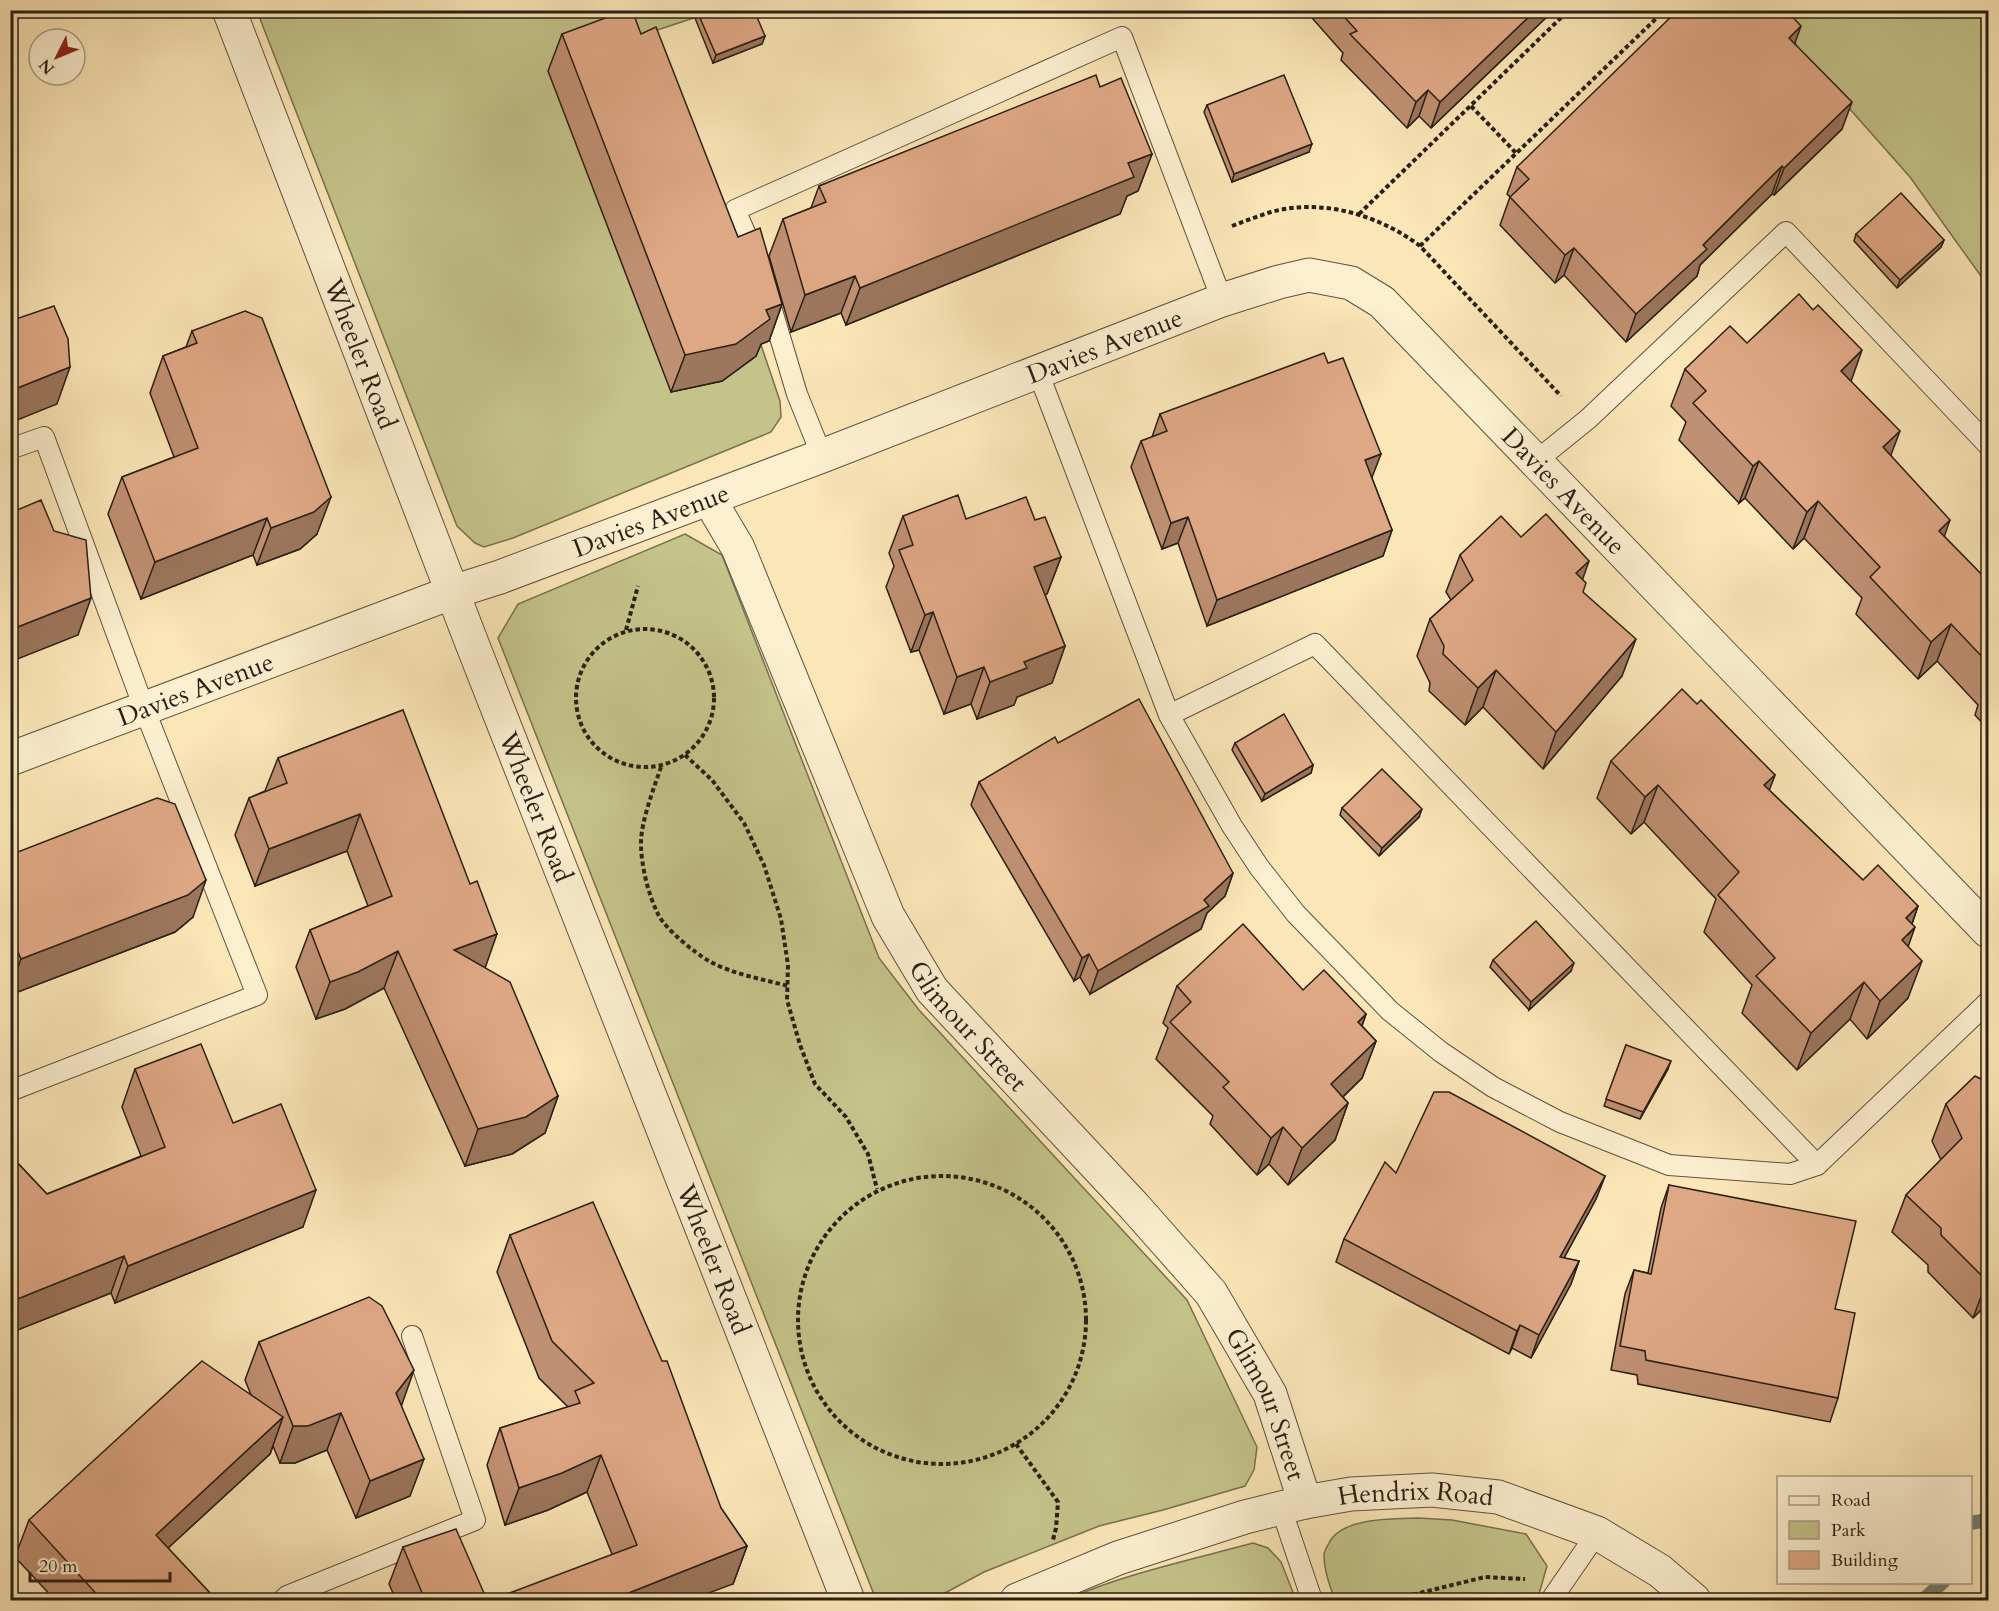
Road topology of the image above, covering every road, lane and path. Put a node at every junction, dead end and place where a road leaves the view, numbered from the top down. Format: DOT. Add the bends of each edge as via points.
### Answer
graph roads {
  1 [pos="229,10"];
  2 [pos="1569,10"];
  3 [pos="1665,10"];
  4 [pos="1471,106"];
  5 [pos="1516,153"];
  6 [pos="1359,214"];
  7 [pos="1420,246"];
  8 [pos="1222,300"];
  9 [pos="1038,372"];
  10 [pos="1989,445"];
  11 [pos="10,449"];
  12 [pos="822,456"];
  13 [pos="1536,461"];
  14 [pos="709,498"];
  15 [pos="638,586"];
  16 [pos="453,592"];
  17 [pos="626,630"];
  18 [pos="144,708"];
  19 [pos="1169,715"];
  20 [pos="685,755"];
  21 [pos="10,759"];
  22 [pos="661,767"];
  23 [pos="1989,931"];
  24 [pos="788,986"];
  25 [pos="1989,1002"];
  26 [pos="10,1091"];
  27 [pos="1817,1165"];
  28 [pos="877,1189"];
  29 [pos="412,1336"];
  30 [pos="1016,1444"];
  31 [pos="1293,1505"];
  32 [pos="1597,1533"];
  33 [pos="1051,1547"];
  34 [pos="1554,1595"];
  35 [pos="283,1600"];
  36 [pos="848,1600"];
  37 [pos="1017,1600"];
  38 [pos="1312,1600"];
  39 [pos="1390,1600"];
  40 [pos="1694,1600"];
  1 -- 16 [label="street, Wheeler Road"];
  2 -- 4 [label="path"];
  3 -- 5 [label="path"];
  4 -- 5 [label="path"];
  4 -- 6 [label="path"];
  5 -- 7 [label="path"];
  8 -- 9 [label="street, Davies Avenue"];
  8 -- 12 [label="lane" via="1122,37 735,210 762,275 797,394"];
  8 -- 13 [label="street, Davies Avenue" via="1309,275 1351,284 1382,302"];
  9 -- 12 [label="street, Davies Avenue"];
  9 -- 19 [label="lane"];
  10 -- 13 [label="lane" via="1785,232 1588,419"];
  11 -- 18 [label="lane" via="44,438"];
  12 -- 14 [label="street, Davies Avenue"];
  13 -- 23 [label="street, Davies Avenue"];
  14 -- 16 [label="street, Davies Avenue"];
  14 -- 31 [label="street, Glimour Street" via="738,549 888,916 932,990 1211,1293 1270,1394"];
  15 -- 17 [label="path"];
  16 -- 18 [label="street, Davies Avenue"];
  16 -- 36 [label="street, Wheeler Road"];
  17 -- 20 [label="path" via="650,628 674,635 694,649 708,668 715,692 712,717 702,738"];
  17 -- 22 [label="path" via="605,640 588,657 577,679 575,703 581,727 594,747 614,761 637,768"];
  18 -- 21 [label="street, Davies Avenue"];
  18 -- 26 [label="lane" via="257,994"];
  19 -- 27 [label="lane" via="1232,826 1296,914 1390,1011 1442,1052 1493,1087 1560,1122 1669,1165 1790,1174"];
  19 -- 27 [label="lane" via="1315,645"];
  20 -- 22 [label="path"];
  20 -- 24 [label="path" via="712,780 744,823 764,866 781,919"];
  22 -- 24 [label="path" via="641,842 658,916 683,943 709,961"];
  24 -- 28 [label="path" via="787,1000 815,1084 846,1117 868,1154"];
  25 -- 27 [label="lane"];
  28 -- 30 [label="path" via="912,1177 949,1175 985,1182 1019,1197 1047,1221 1069,1251 1082,1285 1086,1312 1082,1358 1068,1392 1045,1422"];
  28 -- 30 [label="path" via="845,1211 820,1241 803,1276 796,1314 800,1352 814,1389 838,1420 868,1444 903,1460 942,1465 980,1460"];
  29 -- 35 [label="lane" via="475,1520"];
  30 -- 33 [label="path" via="1058,1502"];
  31 -- 32 [label="street, Hendrix Road" via="1351,1494 1431,1490 1498,1497"];
  31 -- 37 [label="street, Hendrix Road" via="1118,1558"];
  31 -- 38 [label="lane"];
  32 -- 34 [label="lane"];
  32 -- 40 [label="street, Hendrix Road" via="1660,1571"];
  34 -- 39 [label="path" via="1527,1579 1485,1577"];
}
